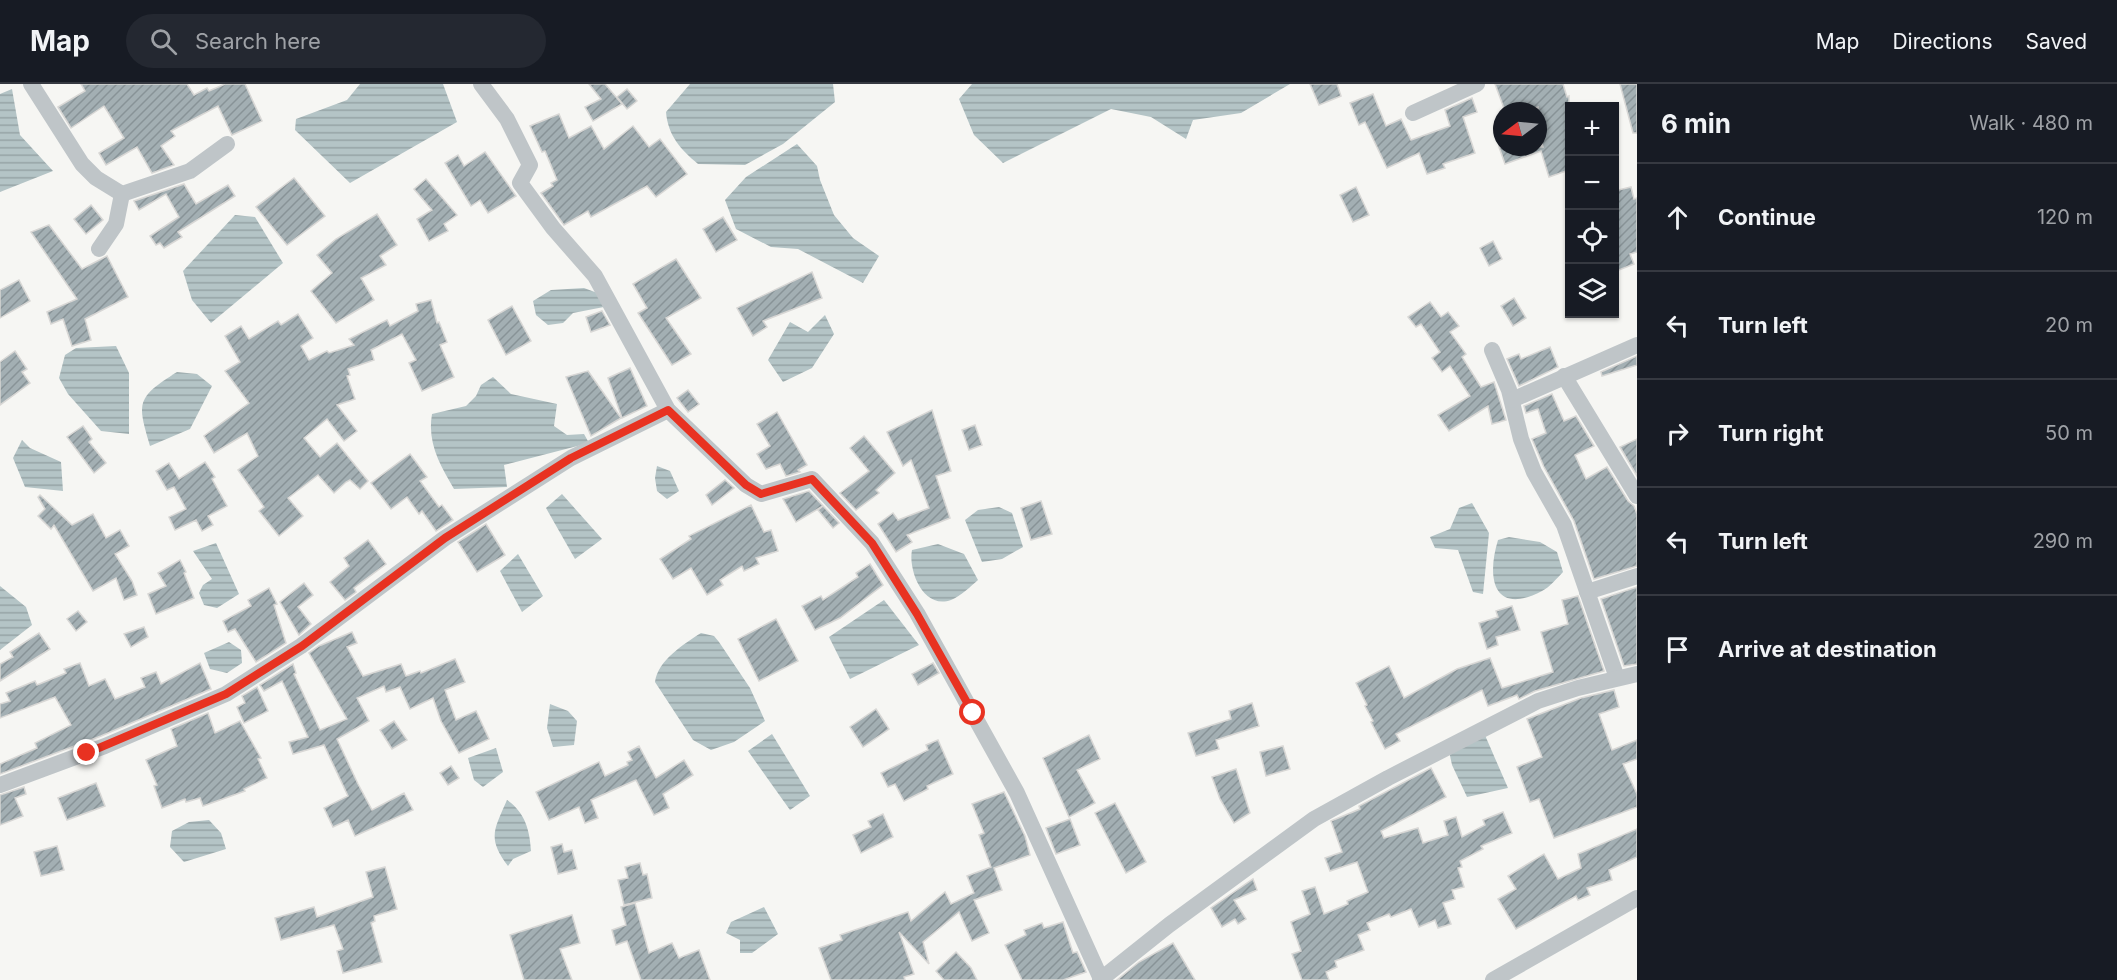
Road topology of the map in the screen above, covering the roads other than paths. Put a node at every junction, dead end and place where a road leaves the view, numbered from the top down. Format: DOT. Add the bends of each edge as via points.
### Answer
graph roads {
  1 [pos="31,84"];
  2 [pos="481,84"];
  3 [pos="1477,84"];
  4 [pos="1413,113"];
  5 [pos="227,144"];
  6 [pos="122,194"];
  7 [pos="99,249"];
  8 [pos="1637,345"];
  9 [pos="1492,350"];
  10 [pos="1564,376"];
  11 [pos="1512,400"];
  12 [pos="668,410"];
  13 [pos="1637,496"];
  14 [pos="1637,576"];
  15 [pos="1587,592"];
  16 [pos="1637,674"];
  17 [pos="1617,678"];
  18 [pos="0,785"];
  19 [pos="1637,898"];
  20 [pos="1101,980"];
  21 [pos="1493,980"];
  1 -- 6 [label="street" via="82,165"];
  2 -- 12 [label="street" via="507,119 530,165 520,183 595,276"];
  3 -- 4 [label="street"];
  5 -- 6 [label="street" via="190,171"];
  6 -- 7 [label="street" via="116,224"];
  8 -- 10 [label="street"];
  9 -- 11 [label="street"];
  10 -- 11 [label="street"];
  10 -- 13 [label="street"];
  11 -- 15 [label="street" via="1521,440 1564,525"];
  12 -- 18 [label="street" via="571,458 445,538 302,646 226,694 105,746"];
  12 -- 20 [label="street" via="746,485 761,494 812,479 872,543 917,614 1017,793"];
  14 -- 15 [label="street"];
  15 -- 17 [label="street"];
  16 -- 17 [label="street"];
  17 -- 20 [label="street" via="1538,702 1314,819"];
  19 -- 21 [label="street"];
}
